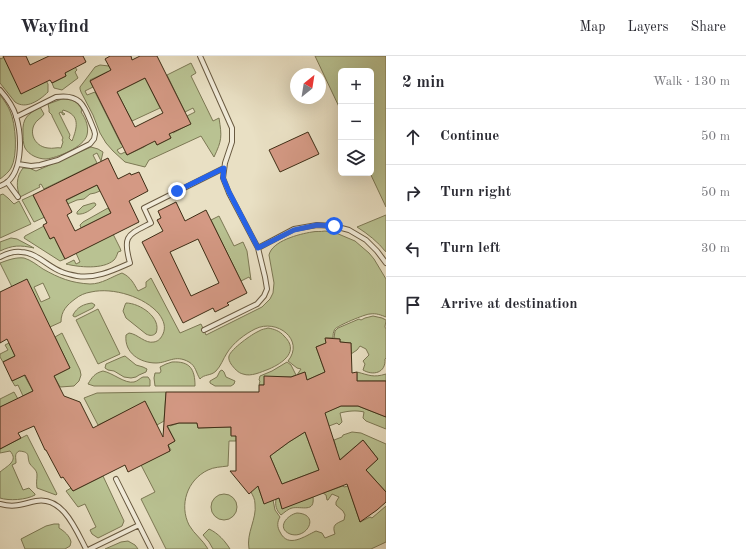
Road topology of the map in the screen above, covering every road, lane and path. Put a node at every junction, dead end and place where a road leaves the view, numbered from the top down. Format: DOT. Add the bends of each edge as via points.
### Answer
graph roads {
  1 [pos="200,56"];
  2 [pos="0,90"];
  3 [pos="16,117"];
  4 [pos="18,164"];
  5 [pos="224,168"];
  6 [pos="7,182"];
  7 [pos="0,186"];
  8 [pos="18,197"];
  9 [pos="258,248"];
  10 [pos="0,257"];
  11 [pos="386,263"];
  12 [pos="204,330"];
  13 [pos="116,480"];
  14 [pos="0,504"];
  15 [pos="139,525"];
  16 [pos="86,549"];
  17 [pos="90,549"];
  18 [pos="150,549"];
  1 -- 5 [label="lane" via="232,128 232,142"];
  2 -- 3 [label="lane" via="8,98"];
  3 -- 4 [label="lane" via="20,148"];
  3 -- 4 [label="lane" via="56,97 71,97 82,103 95,134 90,144 58,160 31,166"];
  4 -- 6 [label="lane"];
  5 -- 9 [label="lane" via="223,178"];
  5 -- 10 [label="lane" via="144,208 151,223 129,236 126,251 130,263 116,270 97,276 78,276 61,272 31,254 21,252"];
  6 -- 7 [label="lane"];
  6 -- 8 [label="lane"];
  9 -- 11 [label="lane" via="294,230 317,225 334,226 366,240"];
  9 -- 12 [label="lane" via="267,289 264,296 257,304"];
  13 -- 15 [label="lane"];
  14 -- 16 [label="lane" via="19,506 42,500 59,507 66,513"];
  15 -- 17 [label="lane"];
  15 -- 18 [label="lane"];
}
